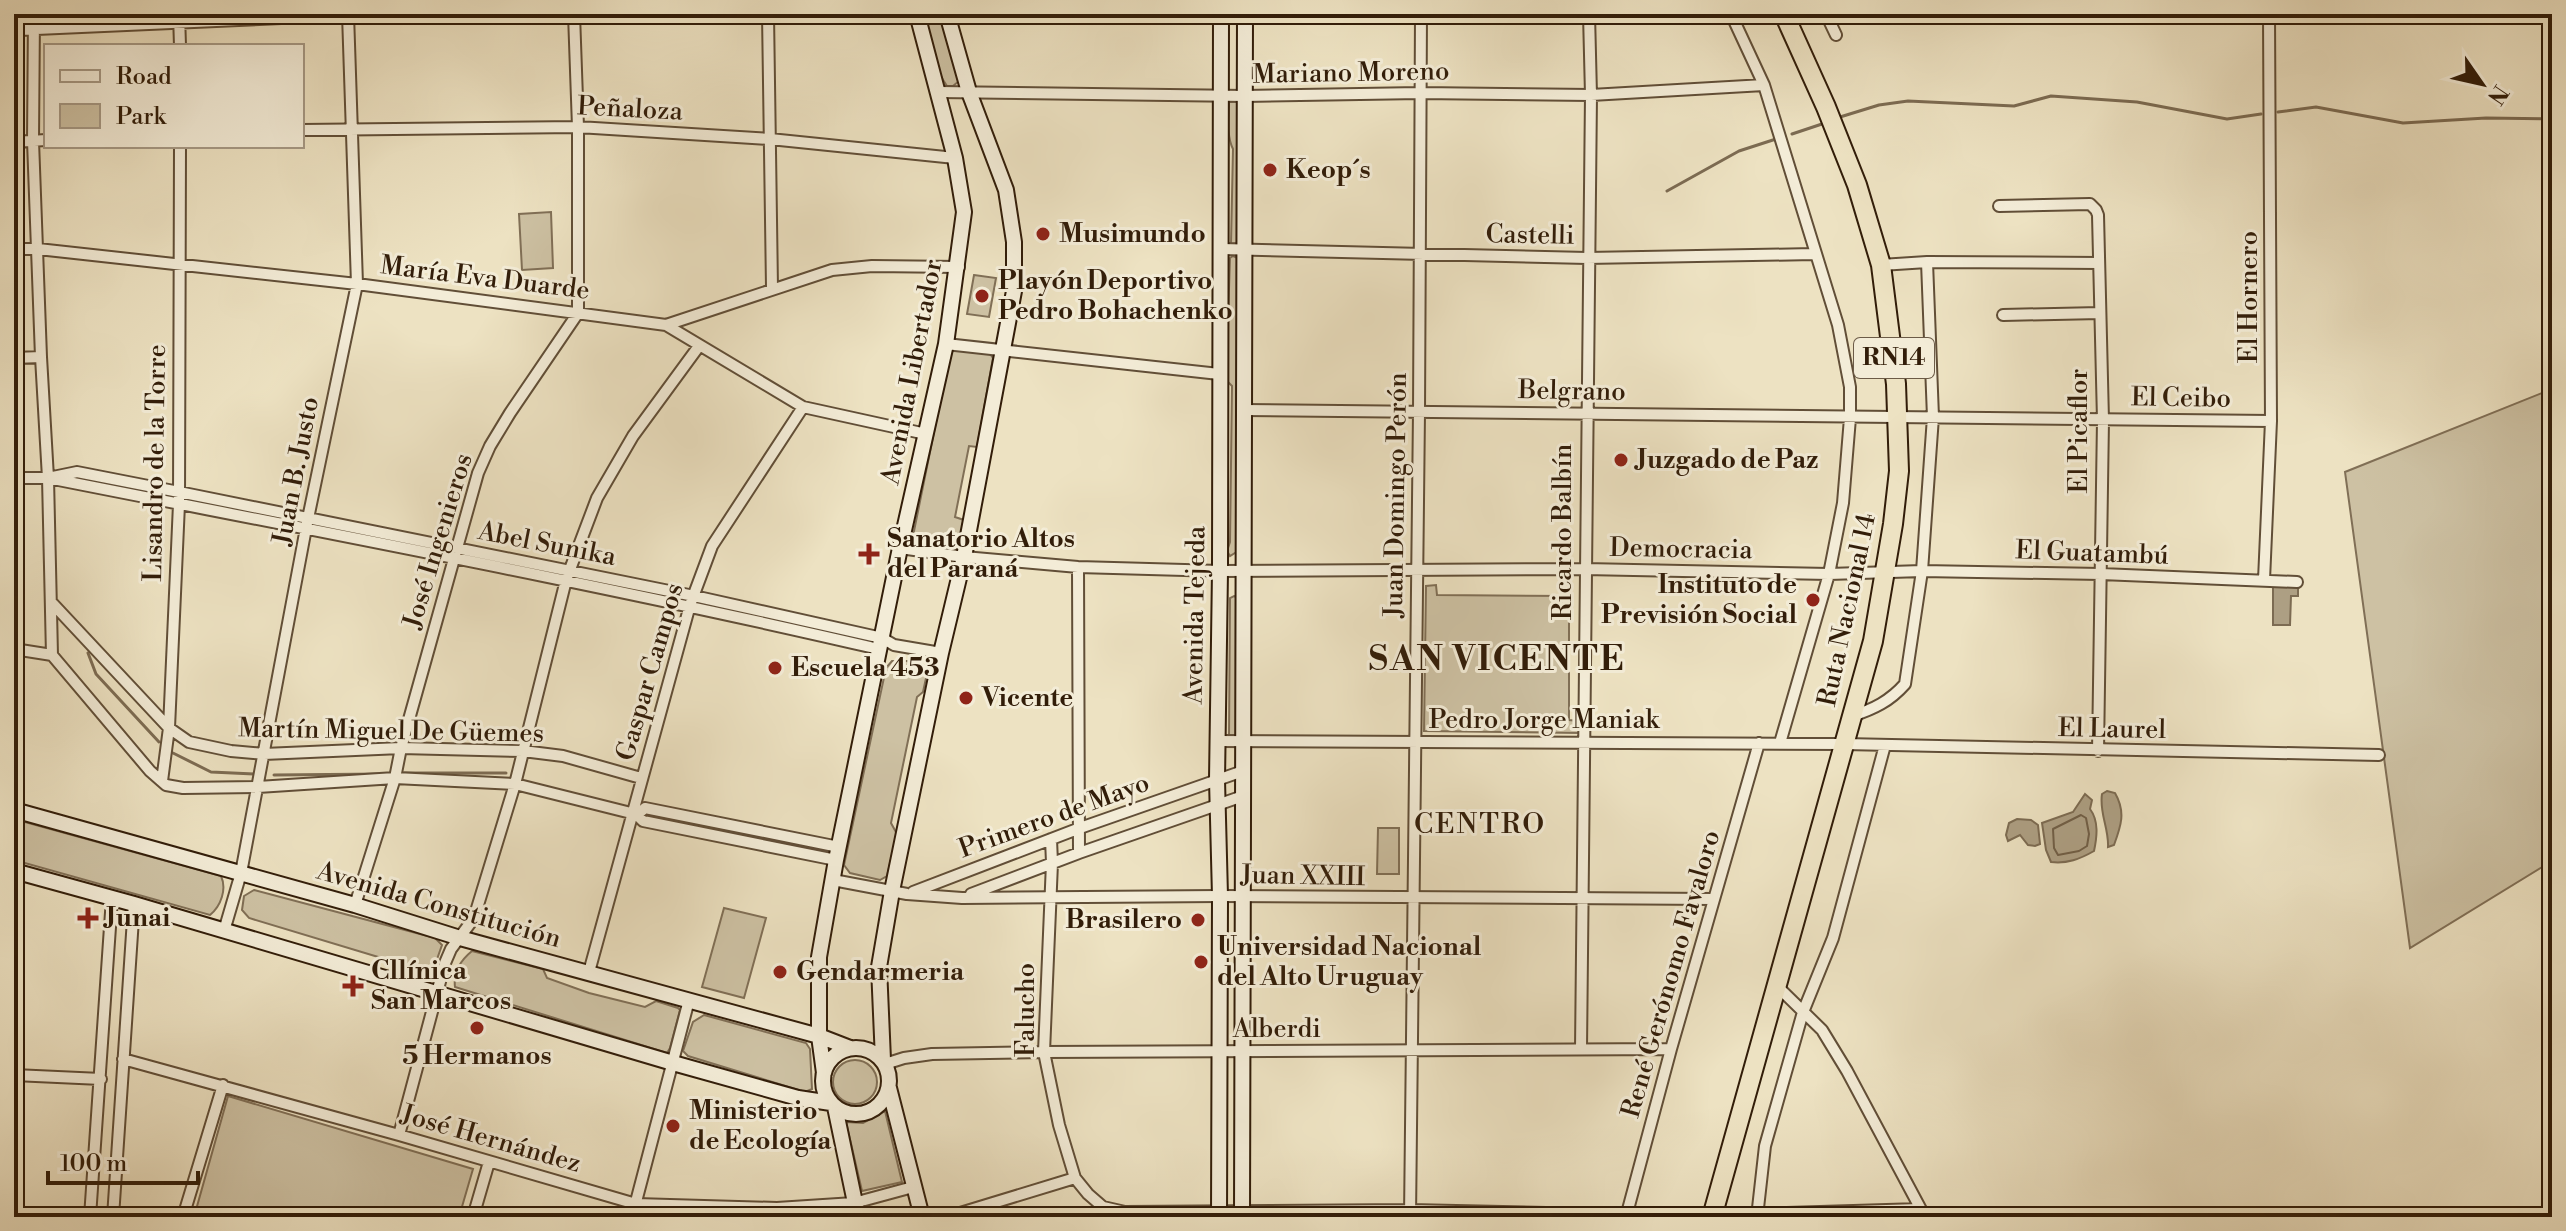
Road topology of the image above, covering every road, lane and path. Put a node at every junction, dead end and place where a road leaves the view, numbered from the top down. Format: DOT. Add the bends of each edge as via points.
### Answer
graph roads {
  1 [pos="34,14"];
  2 [pos="435,14"];
  3 [pos="574,14"];
  4 [pos="768,14"];
  5 [pos="917,14"];
  6 [pos="947,14"];
  7 [pos="1221,14"];
  8 [pos="1245,14"];
  9 [pos="1421,14"];
  10 [pos="1589,14"];
  11 [pos="1731,14"];
  12 [pos="1784,14"];
  13 [pos="1826,14"];
  14 [pos="2269,14"];
  15 [pos="348,15"];
  16 [pos="179,18"];
  17 [pos="34,29"];
  18 [pos="14,30"];
  19 [pos="1836,35"];
  20 [pos="180,44"];
  21 [pos="1764,85"];
  22 [pos="939,92"];
  23 [pos="969,92"];
  24 [pos="1420,93"];
  25 [pos="1591,95"];
  26 [pos="1222,96"];
  27 [pos="1245,96"];
  28 [pos="578,127"];
  29 [pos="304,130"];
  30 [pos="353,130"];
  31 [pos="770,139"];
  32 [pos="44,140"];
  33 [pos="33,141"];
  34 [pos="14,142"];
  35 [pos="180,148"];
  36 [pos="955,158"];
  37 [pos="1999,206"];
  38 [pos="14,249"];
  39 [pos="38,249"];
  40 [pos="1222,249"];
  41 [pos="1244,250"];
  42 [pos="1420,254"];
  43 [pos="1814,254"];
  44 [pos="1587,258"];
  45 [pos="1927,262"];
  46 [pos="2099,263"];
  47 [pos="179,264"];
  48 [pos="1881,265"];
  49 [pos="959,267"];
  50 [pos="357,284"];
  51 [pos="772,288"];
  52 [pos="578,313"];
  53 [pos="2100,313"];
  54 [pos="2003,315"];
  55 [pos="666,325"];
  56 [pos="946,344"];
  57 [pos="699,346"];
  58 [pos="1003,351"];
  59 [pos="41,357"];
  60 [pos="14,358"];
  61 [pos="1219,374"];
  62 [pos="803,407"];
  63 [pos="1244,410"];
  64 [pos="1419,412"];
  65 [pos="1586,413"];
  66 [pos="1898,416"];
  67 [pos="1933,417"];
  68 [pos="1850,418"];
  69 [pos="2103,420"];
  70 [pos="2271,421"];
  71 [pos="926,434"];
  72 [pos="14,478"];
  73 [pos="48,478"];
  74 [pos="179,492"];
  75 [pos="179,504"];
  76 [pos="307,523"];
  77 [pos="900,548"];
  78 [pos="455,554"];
  79 [pos="964,557"];
  80 [pos="1078,567"];
  81 [pos="1585,569"];
  82 [pos="1220,571"];
  83 [pos="1244,571"];
  84 [pos="1416,571"];
  85 [pos="1922,571"];
  86 [pos="1886,572"];
  87 [pos="1829,574"];
  88 [pos="2101,574"];
  89 [pos="568,575"];
  90 [pos="2264,580"];
  91 [pos="2297,582"];
  92 [pos="692,601"];
  93 [pos="53,604"];
  94 [pos="880,643"];
  95 [pos="14,649"];
  96 [pos="941,653"];
  97 [pos="52,655"];
  98 [pos="1852,716"];
  99 [pos="169,728"];
  100 [pos="1217,741"];
  101 [pos="1243,741"];
  102 [pos="1415,742"];
  103 [pos="1584,742"];
  104 [pos="1759,743"];
  105 [pos="1780,743"];
  106 [pos="1844,744"];
  107 [pos="1885,745"];
  108 [pos="401,748"];
  109 [pos="523,751"];
  110 [pos="2098,751"];
  111 [pos="264,754"];
  112 [pos="2379,755"];
  113 [pos="1243,771"];
  114 [pos="395,778"];
  115 [pos="641,778"];
  116 [pos="1217,780"];
  117 [pos="162,781"];
  118 [pos="515,784"];
  119 [pos="258,787"];
  120 [pos="1243,796"];
  121 [pos="1218,804"];
  122 [pos="14,810"];
  123 [pos="634,814"];
  124 [pos="1080,828"];
  125 [pos="1051,839"];
  126 [pos="1079,853"];
  127 [pos="838,854"];
  128 [pos="1052,863"];
  129 [pos="14,871"];
  130 [pos="241,873"];
  131 [pos="833,880"];
  132 [pos="900,892"];
  133 [pos="1220,896"];
  134 [pos="1049,897"];
  135 [pos="1243,897"];
  136 [pos="112,898"];
  137 [pos="962,898"];
  138 [pos="1412,899"];
  139 [pos="1714,899"];
  140 [pos="1584,900"];
  141 [pos="134,904"];
  142 [pos="355,905"];
  143 [pos="224,931"];
  144 [pos="460,938"];
  145 [pos="589,972"];
  146 [pos="1778,987"];
  147 [pos="436,994"];
  148 [pos="689,1000"];
  149 [pos="1803,1012"];
  150 [pos="819,1036"];
  151 [pos="850,1048"];
  152 [pos="1581,1049"];
  153 [pos="1671,1049"];
  154 [pos="1243,1051"];
  155 [pos="1412,1051"];
  156 [pos="1044,1052"];
  157 [pos="1219,1052"];
  158 [pos="123,1059"];
  159 [pos="884,1062"];
  160 [pos="673,1063"];
  161 [pos="824,1073"];
  162 [pos="14,1075"];
  163 [pos="101,1079"];
  164 [pos="223,1085"];
  165 [pos="889,1088"];
  166 [pos="833,1105"];
  167 [pos="399,1135"];
  168 [pos="489,1162"];
  169 [pos="1075,1178"];
  170 [pos="913,1187"];
  171 [pos="636,1204"];
  172 [pos="856,1210"];
  173 [pos="1103,1212"];
  174 [pos="1922,1213"];
  175 [pos="1219,1214"];
  176 [pos="1242,1214"];
  177 [pos="1410,1214"];
  178 [pos="1626,1216"];
  179 [pos="1658,1216"];
  180 [pos="1712,1216"];
  181 [pos="1757,1216"];
  182 [pos="90,1217"];
  183 [pos="113,1217"];
  184 [pos="183,1217"];
  185 [pos="473,1217"];
  186 [pos="632,1217"];
  187 [pos="922,1217"];
  188 [pos="947,1217"];
  1 -- 17 [label="street"];
  2 -- 15 [label="street"];
  3 -- 28 [label="street"];
  4 -- 31 [label="street"];
  5 -- 22 [label="main road, Avenida Libertador"];
  6 -- 23 [label="main road"];
  7 -- 26 [label="main road, Avenida Tejeda"];
  8 -- 27 [label="main road, Avenida Tejeda"];
  9 -- 24 [label="street, Juan Domingo Perón"];
  10 -- 25 [label="street, Ricardo Balbín"];
  11 -- 21 [label="street"];
  12 -- 48 [label="highway, Ruta Nacional 14 / RN14" via="1857,185"];
  13 -- 19 [label="street"];
  14 -- 70 [label="street, El Hornero"];
  15 -- 16 [label="street"];
  15 -- 30 [label="street, Juan B. Justo"];
  16 -- 17 [label="street"];
  16 -- 20 [label="street"];
  17 -- 18 [label="street"];
  17 -- 33 [label="street"];
  21 -- 25 [label="street, Mariano Moreno"];
  21 -- 43 [label="street"];
  22 -- 23 [label="street, Mariano Moreno"];
  22 -- 36 [label="main road, Avenida Libertador"];
  23 -- 26 [label="street, Mariano Moreno"];
  23 -- 58 [label="main road" via="1006,190 1014,242 1014,291"];
  24 -- 25 [label="street, Mariano Moreno"];
  24 -- 27 [label="street, Mariano Moreno"];
  24 -- 42 [label="street, Juan Domingo Perón"];
  25 -- 44 [label="street, Ricardo Balbín"];
  26 -- 27 [label="street, Mariano Moreno"];
  26 -- 40 [label="main road, Avenida Tejeda"];
  27 -- 41 [label="main road, Avenida Tejeda"];
  28 -- 30 [label="street, Peñaloza"];
  28 -- 31 [label="street, Peñaloza"];
  28 -- 52 [label="street"];
  29 -- 30 [label="street, Peñaloza"];
  30 -- 50 [label="street, Juan B. Justo"];
  31 -- 36 [label="street, Peñaloza"];
  31 -- 51 [label="street"];
  32 -- 33 [label="street"];
  33 -- 34 [label="street"];
  33 -- 39 [label="street"];
  35 -- 47 [label="street, Lisandro de la Torre"];
  36 -- 49 [label="main road, Avenida Libertador" via="964,212"];
  37 -- 46 [label="street, El Picaflor" via="2090,204 2098,215"];
  38 -- 39 [label="street, María Eva Duarde"];
  39 -- 47 [label="street, María Eva Duarde"];
  39 -- 59 [label="street"];
  40 -- 41 [label="street, Castelli"];
  40 -- 61 [label="main road, Avenida Tejeda"];
  41 -- 42 [label="street, Castelli"];
  41 -- 63 [label="main road, Avenida Tejeda"];
  42 -- 44 [label="street, Castelli"];
  42 -- 64 [label="street, Juan Domingo Perón"];
  43 -- 44 [label="street, Castelli"];
  43 -- 68 [label="street" via="1838,325"];
  44 -- 65 [label="street, Ricardo Balbín"];
  45 -- 46 [label="street"];
  45 -- 48 [label="street"];
  45 -- 67 [label="street"];
  46 -- 53 [label="street, El Picaflor"];
  47 -- 50 [label="street, María Eva Duarde"];
  47 -- 74 [label="street, Lisandro de la Torre"];
  48 -- 66 [label="highway, Ruta Nacional 14 / RN14"];
  49 -- 51 [label="street" via="832,270"];
  49 -- 56 [label="main road, Avenida Libertador"];
  50 -- 52 [label="street, María Eva Duarde"];
  50 -- 76 [label="street, Juan B. Justo"];
  51 -- 55 [label="street"];
  52 -- 55 [label="street, María Eva Duarde"];
  52 -- 78 [label="street, José Ingenieros" via="490,446"];
  53 -- 54 [label="street"];
  53 -- 69 [label="street, El Picaflor"];
  55 -- 57 [label="street, María Eva Duarde"];
  56 -- 58 [label="street"];
  56 -- 71 [label="main road, Avenida Libertador"];
  57 -- 62 [label="street, María Eva Duarde"];
  57 -- 89 [label="street" via="633,436 597,498"];
  58 -- 61 [label="street"];
  58 -- 79 [label="main road"];
  59 -- 60 [label="street"];
  59 -- 73 [label="street"];
  61 -- 82 [label="main road, Avenida Tejeda"];
  62 -- 71 [label="street, María Eva Duarde"];
  62 -- 92 [label="street, Gaspar Campos" via="712,546"];
  63 -- 64 [label="street, Belgrano"];
  63 -- 83 [label="main road, Avenida Tejeda"];
  64 -- 65 [label="street, Belgrano"];
  64 -- 84 [label="street, Juan Domingo Perón"];
  65 -- 68 [label="street, Belgrano"];
  65 -- 81 [label="street, Ricardo Balbín"];
  66 -- 67 [label="street, El Ceibo"];
  66 -- 68 [label="street, Belgrano"];
  66 -- 86 [label="highway, Ruta Nacional 14 / RN14" via="1899,471"];
  67 -- 69 [label="street, El Ceibo"];
  67 -- 85 [label="street"];
  68 -- 87 [label="street" via="1843,503"];
  69 -- 70 [label="street, El Ceibo"];
  69 -- 88 [label="street, El Picaflor"];
  70 -- 90 [label="street, El Hornero"];
  71 -- 77 [label="main road, Avenida Libertador"];
  72 -- 73 [label="street, Abel Sunika"];
  73 -- 74 [label="street, Abel Sunika" via="77,472"];
  73 -- 75 [label="street, Abel Sunika"];
  73 -- 93 [label="street"];
  74 -- 75 [label="street, Lisandro de la Torre"];
  74 -- 76 [label="street, Abel Sunika"];
  75 -- 76 [label="street, Abel Sunika"];
  75 -- 99 [label="street, Lisandro de la Torre"];
  76 -- 78 [label="street, Abel Sunika"];
  76 -- 111 [label="street, Juan B. Justo"];
  77 -- 79 [label="street, Democracia"];
  77 -- 94 [label="main road, Avenida Libertador"];
  78 -- 89 [label="street, Abel Sunika"];
  78 -- 108 [label="street, José Ingenieros"];
  79 -- 80 [label="street, Democracia"];
  79 -- 96 [label="main road"];
  80 -- 82 [label="street, Democracia"];
  80 -- 124 [label="street"];
  81 -- 84 [label="street, Democracia"];
  81 -- 87 [label="street, Democracia"];
  81 -- 103 [label="street, Ricardo Balbín"];
  82 -- 83 [label="street, Democracia"];
  82 -- 100 [label="main road, Avenida Tejeda"];
  83 -- 84 [label="street, Democracia"];
  83 -- 101 [label="main road, Avenida Tejeda"];
  84 -- 102 [label="street, Juan Domingo Perón"];
  85 -- 86 [label="street, El Guatambú"];
  85 -- 88 [label="street, El Guatambú"];
  85 -- 98 [label="street" via="1905,684 1875,709"];
  86 -- 87 [label="street, Democracia"];
  86 -- 98 [label="highway, Ruta Nacional 14 / RN14"];
  87 -- 105 [label="street"];
  88 -- 90 [label="street, El Guatambú"];
  88 -- 110 [label="street, El Picaflor"];
  89 -- 92 [label="street, Abel Sunika"];
  89 -- 109 [label="street"];
  90 -- 91 [label="street, El Guatambú"];
  92 -- 94 [label="street, Abel Sunika"];
  92 -- 115 [label="street, Gaspar Campos"];
  93 -- 97 [label="street"];
  93 -- 99 [label="street, Martín Miguel De Güemes"];
  94 -- 96 [label="street, Abel Sunika"];
  94 -- 127 [label="main road, Avenida Libertador"];
  95 -- 97 [label="street"];
  96 -- 132 [label="main road"];
  97 -- 117 [label="street"];
  98 -- 106 [label="highway, Ruta Nacional 14 / RN14"];
  99 -- 111 [label="street, Martín Miguel De Güemes" via="189,742"];
  99 -- 117 [label="street, Lisandro de la Torre"];
  100 -- 101 [label="street, Pedro Jorge Maniak"];
  100 -- 116 [label="main road, Avenida Tejeda"];
  101 -- 102 [label="street, Pedro Jorge Maniak"];
  101 -- 113 [label="main road, Avenida Tejeda"];
  102 -- 103 [label="street, Pedro Jorge Maniak"];
  102 -- 138 [label="street, Juan Domingo Perón"];
  103 -- 104 [label="street, Pedro Jorge Maniak"];
  103 -- 140 [label="street, Ricardo Balbín"];
  104 -- 105 [label="street, Pedro Jorge Maniak"];
  104 -- 139 [label="street, René Gerónomo Favaloro"];
  105 -- 106 [label="street, Pedro Jorge Maniak"];
  106 -- 107 [label="street, El Laurel"];
  106 -- 146 [label="highway, Ruta Nacional 14 / RN14"];
  107 -- 110 [label="street, El Laurel"];
  107 -- 149 [label="street" via="1833,938"];
  108 -- 109 [label="street, Martín Miguel De Güemes"];
  108 -- 111 [label="street, Martín Miguel De Güemes"];
  108 -- 114 [label="street, José Ingenieros"];
  109 -- 115 [label="street, Martín Miguel De Güemes" via="563,756"];
  109 -- 118 [label="street"];
  110 -- 112 [label="street, El Laurel"];
  111 -- 119 [label="street, Juan B. Justo"];
  113 -- 116 [label="street, Primero de Mayo"];
  113 -- 120 [label="main road, Avenida Tejeda"];
  114 -- 118 [label="street, Martín Miguel De Güemes"];
  114 -- 119 [label="street, Martín Miguel De Güemes"];
  114 -- 142 [label="street, José Ingenieros"];
  115 -- 123 [label="street, Gaspar Campos"];
  116 -- 121 [label="main road, Avenida Tejeda"];
  116 -- 124 [label="street, Primero de Mayo"];
  117 -- 119 [label="street, Martín Miguel De Güemes" via="183,788"];
  118 -- 123 [label="street, Martín Miguel De Güemes"];
  118 -- 144 [label="street" via="474,918"];
  119 -- 130 [label="street, Juan B. Justo"];
  120 -- 121 [label="street, Primero de Mayo"];
  120 -- 135 [label="main road, Avenida Tejeda"];
  121 -- 126 [label="street, Primero de Mayo"];
  121 -- 133 [label="main road, Avenida Tejeda"];
  122 -- 130 [label="main road, Avenida Constitución"];
  123 -- 127 [label="street, Martín Miguel De Güemes" via="643,821 815,856"];
  123 -- 127 [label="street, Martín Miguel De Güemes" via="645,808"];
  123 -- 145 [label="street, Gaspar Campos"];
  124 -- 125 [label="street, Primero de Mayo"];
  124 -- 126 [label="street"];
  125 -- 128 [label="street, Falucho"];
  125 -- 132 [label="street, Primero de Mayo"];
  126 -- 128 [label="street, Primero de Mayo"];
  127 -- 131 [label="main road, Avenida Libertador"];
  128 -- 134 [label="street, Falucho"];
  128 -- 137 [label="street, Primero de Mayo"];
  129 -- 136 [label="main road"];
  130 -- 142 [label="main road, Avenida Constitución"];
  130 -- 143 [label="street, Juan B. Justo"];
  131 -- 132 [label="street, Juan XXIII"];
  131 -- 150 [label="main road, Avenida Libertador" via="819,957"];
  132 -- 137 [label="street, Juan XXIII"];
  132 -- 159 [label="main road" via="879,967"];
  133 -- 134 [label="street, Juan XXIII"];
  133 -- 135 [label="street, Juan XXIII"];
  133 -- 157 [label="main road, Avenida Tejeda"];
  134 -- 137 [label="street, Juan XXIII"];
  134 -- 156 [label="street, Falucho"];
  135 -- 138 [label="street, Juan XXIII"];
  135 -- 154 [label="main road, Avenida Tejeda"];
  136 -- 141 [label="main road"];
  136 -- 163 [label="street"];
  138 -- 140 [label="street, Juan XXIII"];
  138 -- 155 [label="street, Juan Domingo Perón"];
  139 -- 140 [label="street, Juan XXIII"];
  139 -- 153 [label="street, René Gerónomo Favaloro"];
  140 -- 152 [label="street, Ricardo Balbín"];
  141 -- 143 [label="main road"];
  141 -- 158 [label="street"];
  142 -- 144 [label="main road, Avenida Constitución"];
  143 -- 147 [label="main road"];
  144 -- 145 [label="main road, Avenida Constitución"];
  144 -- 147 [label="street"];
  145 -- 148 [label="main road, Avenida Constitución"];
  146 -- 149 [label="street"];
  146 -- 180 [label="highway, Ruta Nacional 14 / RN14"];
  147 -- 160 [label="main road"];
  147 -- 167 [label="street"];
  148 -- 150 [label="main road, Avenida Constitución"];
  148 -- 160 [label="street"];
  149 -- 174 [label="street" via="1822,1030 1847,1071"];
  149 -- 181 [label="street" via="1765,1146"];
  150 -- 151 [label="main road, Avenida Constitución"];
  150 -- 161 [label="main road, Avenida Libertador"];
  151 -- 159 [label="main road" via="867,1049"];
  151 -- 161 [label="main road" via="838,1052"];
  152 -- 153 [label="street, Alberdi"];
  152 -- 155 [label="street, Alberdi"];
  153 -- 178 [label="street, René Gerónomo Favaloro"];
  154 -- 155 [label="street, Alberdi"];
  154 -- 157 [label="street, Alberdi"];
  154 -- 176 [label="main road, Avenida Tejeda"];
  155 -- 177 [label="street, Juan Domingo Perón"];
  156 -- 157 [label="street, Alberdi"];
  156 -- 159 [label="street, Alberdi" via="932,1054"];
  156 -- 169 [label="street, Falucho"];
  157 -- 175 [label="main road, Avenida Tejeda"];
  158 -- 164 [label="street, José Hernández"];
  158 -- 183 [label="street"];
  159 -- 165 [label="main road"];
  160 -- 166 [label="main road"];
  160 -- 171 [label="street"];
  161 -- 166 [label="main road"];
  162 -- 163 [label="street"];
  163 -- 182 [label="street"];
  164 -- 167 [label="street, José Hernández"];
  164 -- 184 [label="street"];
  165 -- 166 [label="main road" via="867,1112 845,1112"];
  165 -- 170 [label="main road"];
  166 -- 172 [label="main road"];
  167 -- 168 [label="street, José Hernández"];
  168 -- 171 [label="street, José Hernández"];
  168 -- 185 [label="street"];
  169 -- 173 [label="street"];
  169 -- 188 [label="street"];
  170 -- 172 [label="street, José Hernández"];
  170 -- 187 [label="main road"];
  171 -- 172 [label="street, José Hernández"];
  171 -- 186 [label="street"];
  173 -- 175 [label="street"];
  174 -- 181 [label="street"];
  175 -- 176 [label="street"];
  176 -- 177 [label="street"];
  177 -- 178 [label="street"];
  178 -- 179 [label="street"];
  179 -- 180 [label="street"];
  180 -- 181 [label="street"];
}
